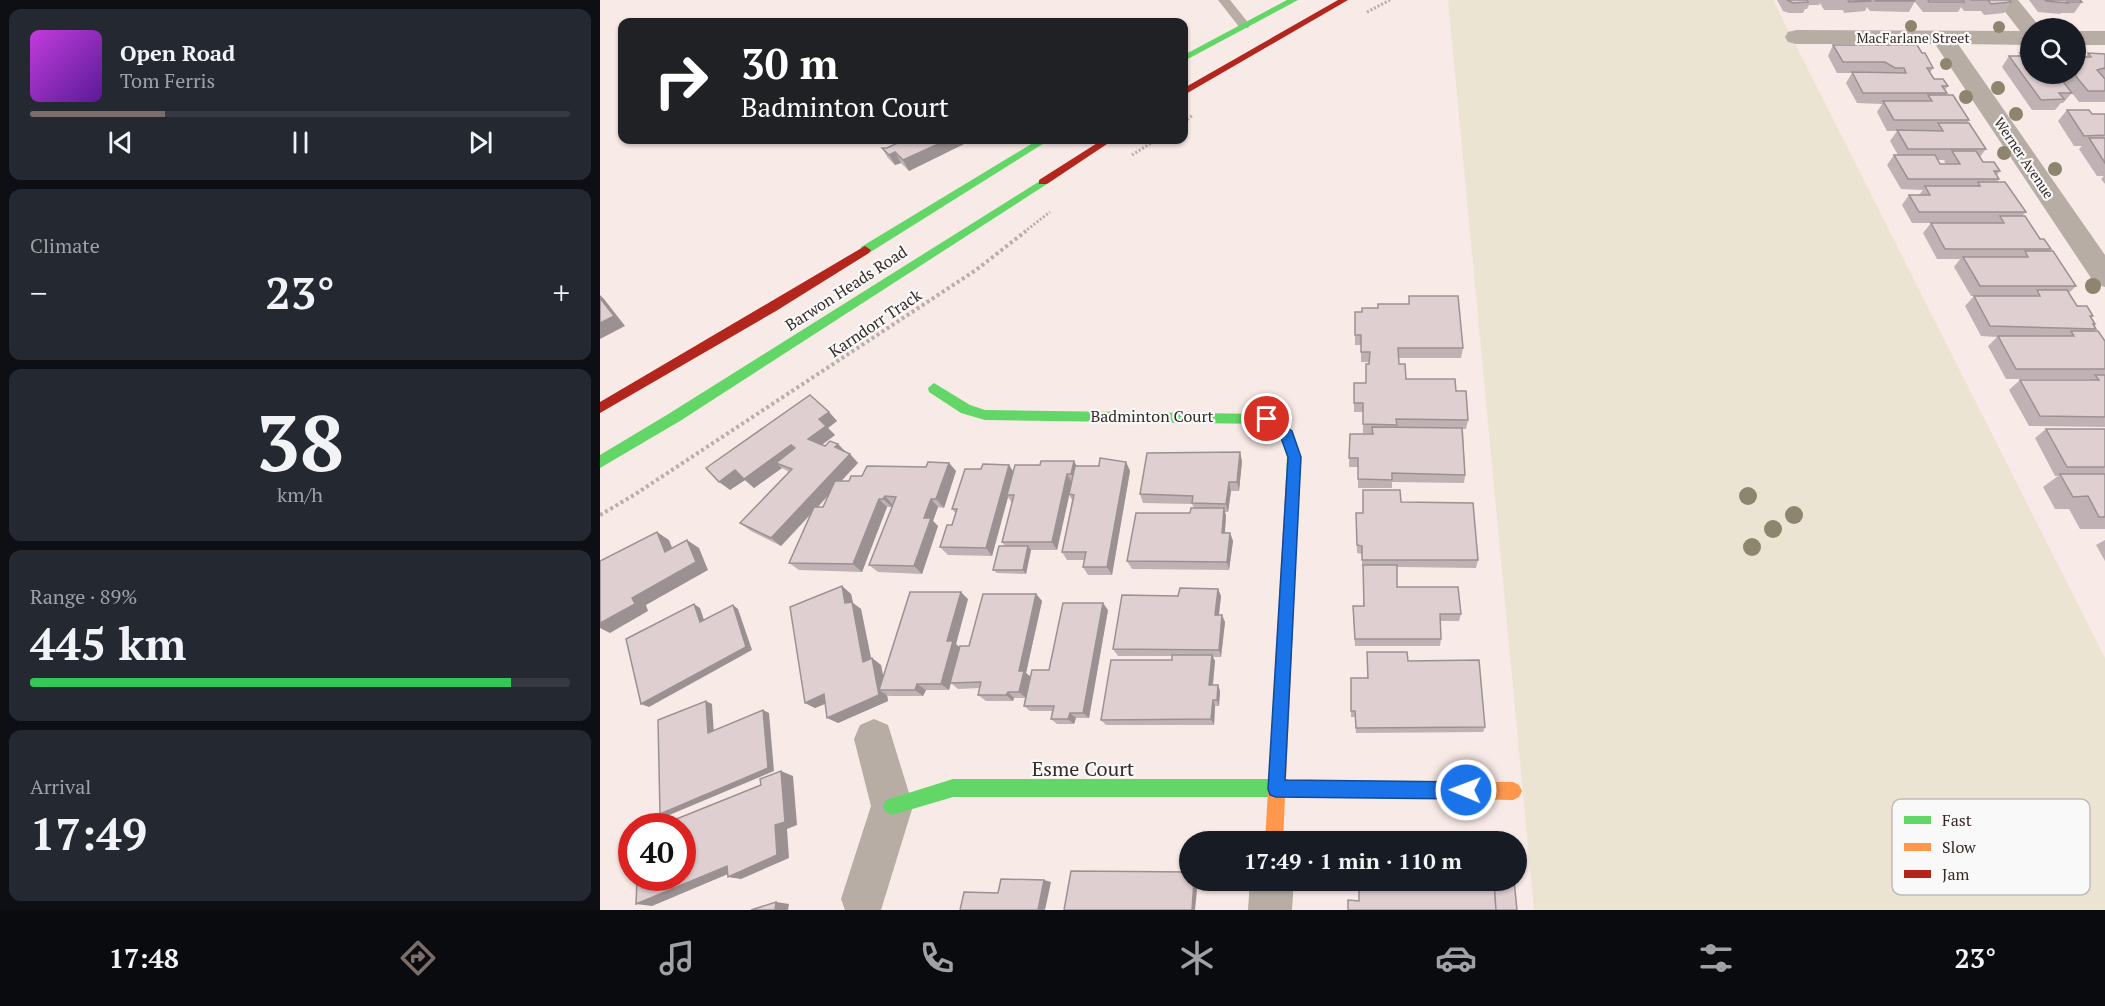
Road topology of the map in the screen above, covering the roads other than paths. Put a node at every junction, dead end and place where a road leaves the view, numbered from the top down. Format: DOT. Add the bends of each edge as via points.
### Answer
graph roads {
  1 [pos="1224,0"];
  2 [pos="1294,0"];
  3 [pos="1344,0"];
  4 [pos="2007,0"];
  5 [pos="2021,18"];
  6 [pos="1244,25"];
  7 [pos="1796,37"];
  8 [pos="1942,38"];
  9 [pos="2020,38"];
  10 [pos="2086,38"];
  11 [pos="2105,38"];
  12 [pos="1188,56"];
  13 [pos="1188,90"];
  14 [pos="1038,144"];
  15 [pos="1102,144"];
  16 [pos="2105,277"];
  17 [pos="934,388"];
  18 [pos="600,408"];
  19 [pos="600,462"];
  20 [pos="874,739"];
  21 [pos="1276,789"];
  22 [pos="1513,791"];
  23 [pos="892,806"];
  24 [pos="1274,831"];
  25 [pos="1271,891"];
  26 [pos="863,899"];
  27 [pos="1270,910"];
  1 -- 6 [label="lane"];
  2 -- 6 [label="main road"];
  3 -- 13 [label="main road"];
  4 -- 5 [label="street"];
  6 -- 12 [label="main road"];
  7 -- 8 [label="street, MacFarlane Street"];
  8 -- 9 [label="street, MacFarlane Street"];
  8 -- 16 [label="street, Werner Avenue"];
  10 -- 11 [label="street"];
  14 -- 18 [label="main road, Barwon Heads Road" via="772,308"];
  15 -- 19 [label="main road, Barwon Heads Road"];
  17 -- 21 [label="main road, Badminton Court" via="966,409 985,415 1267,419 1287,435 1294,457"];
  20 -- 23 [label="street"];
  21 -- 22 [label="main road, Esme Court"];
  21 -- 23 [label="main road, Esme Court" via="953,788"];
  21 -- 24 [label="main road, Badminton Court"];
  23 -- 26 [label="street"];
  25 -- 27 [label="street"];
}
